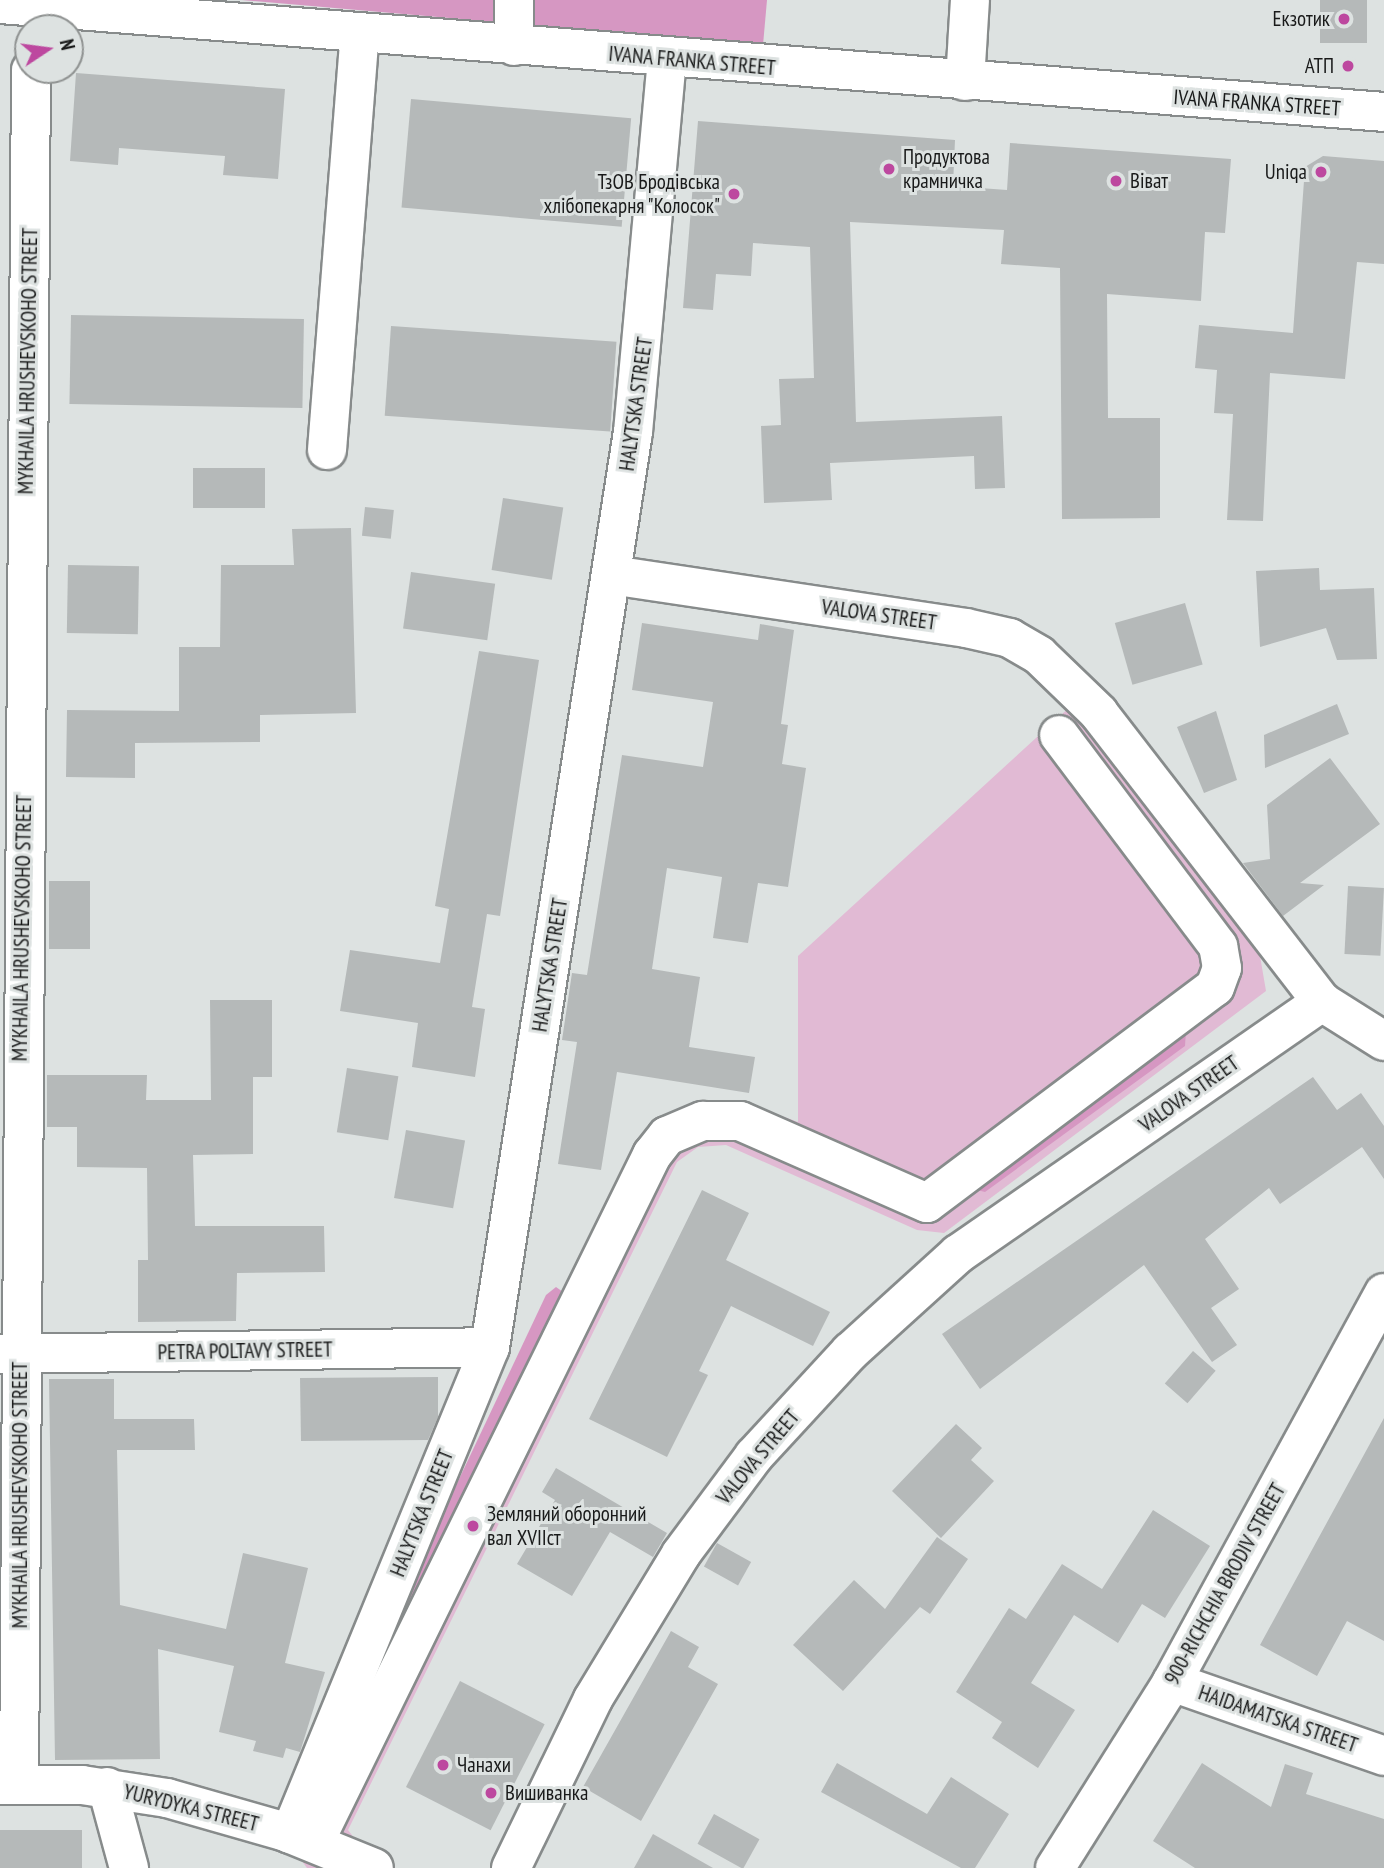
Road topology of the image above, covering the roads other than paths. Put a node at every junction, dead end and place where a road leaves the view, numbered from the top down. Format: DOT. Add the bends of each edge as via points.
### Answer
graph roads {
  1 [pos="514,0"];
  2 [pos="970,0"];
  3 [pos="21,12"];
  4 [pos="360,33"];
  5 [pos="514,46"];
  6 [pos="667,59"];
  7 [pos="965,81"];
  8 [pos="31,84"];
  9 [pos="1384,112"];
  10 [pos="327,450"];
  11 [pos="611,575"];
  12 [pos="12,692"];
  13 [pos="1059,735"];
  14 [pos="1322,1002"];
  15 [pos="10,1038"];
  16 [pos="1384,1041"];
  17 [pos="1384,1293"];
  18 [pos="490,1347"];
  19 [pos="10,1354"];
  20 [pos="1172,1682"];
  21 [pos="1384,1756"];
  22 [pos="9,1785"];
  23 [pos="107,1787"];
  24 [pos="317,1848"];
  25 [pos="129,1868"];
  26 [pos="374,1868"];
  27 [pos="511,1868"];
  28 [pos="1055,1868"];
  1 -- 5 [label="street"];
  2 -- 7 [label="street"];
  3 -- 4 [label="street, IVANA FRANKA STREET"];
  4 -- 5 [label="street, IVANA FRANKA STREET"];
  4 -- 10 [label="street"];
  5 -- 6 [label="street, IVANA FRANKA STREET"];
  6 -- 7 [label="street, IVANA FRANKA STREET"];
  6 -- 11 [label="street, HALYTSKA STREET" via="649,306"];
  7 -- 9 [label="street, IVANA FRANKA STREET"];
  8 -- 12 [label="street, MYKHAILA HRUSHEVSKOHO STREET"];
  11 -- 14 [label="street, VALOVA STREET" via="965,628 1010,638 1039,655 1099,713"];
  11 -- 18 [label="street, HALYTSKA STREET"];
  12 -- 15 [label="street, MYKHAILA HRUSHEVSKOHO STREET"];
  13 -- 24 [label="street" via="1218,946 1222,968 1215,987 927,1203 740,1121 703,1121 667,1136 652,1155"];
  14 -- 16 [label="street"];
  14 -- 27 [label="street, VALOVA STREET" via="958,1254 850,1352 754,1456 681,1553 593,1699"];
  15 -- 19 [label="street, MYKHAILA HRUSHEVSKOHO STREET"];
  17 -- 20 [label="street, 900-RICHCHIA BRODIV STREET"];
  18 -- 19 [label="street, PETRA POLTAVY STREET"];
  18 -- 24 [label="street, HALYTSKA STREET"];
  19 -- 22 [label="street, MYKHAILA HRUSHEVSKOHO STREET"];
  20 -- 21 [label="street, HAIDAMATSKA STREET"];
  20 -- 28 [label="street, 900-RICHCHIA BRODIV STREET"];
  22 -- 23 [label="street, YURYDYKA STREET"];
  23 -- 24 [label="street, YURYDYKA STREET"];
  23 -- 25 [label="street"];
  24 -- 26 [label="street, YURYDYKA STREET"];
}
